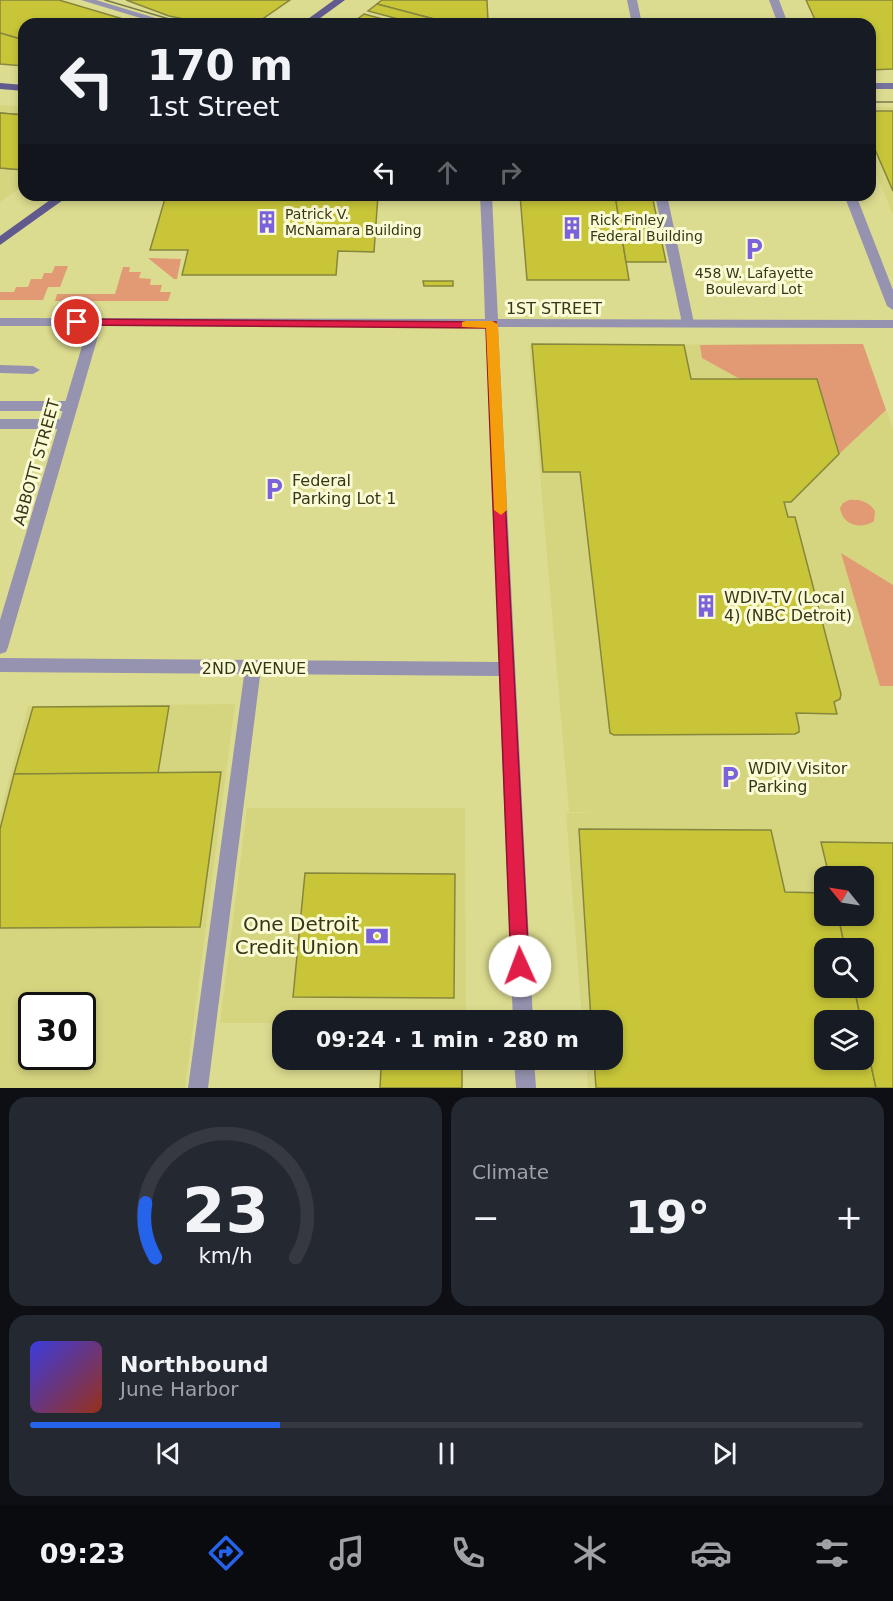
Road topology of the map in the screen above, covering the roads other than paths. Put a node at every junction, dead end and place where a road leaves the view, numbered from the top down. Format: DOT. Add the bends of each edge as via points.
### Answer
graph roads {
  1 [pos="86,0"];
  2 [pos="340,0"];
  3 [pos="632,0"];
  4 [pos="774,0"];
  5 [pos="149,18"];
  6 [pos="314,18"];
  7 [pos="636,18"];
  8 [pos="781,18"];
  9 [pos="0,86"];
  10 [pos="876,86"];
  11 [pos="893,86"];
  12 [pos="18,88"];
  13 [pos="55,201"];
  14 [pos="486,201"];
  15 [pos="663,201"];
  16 [pos="852,201"];
  17 [pos="0,241"];
  18 [pos="893,306"];
  19 [pos="0,322"];
  20 [pos="96,322"];
  21 [pos="688,323"];
  22 [pos="492,324"];
  23 [pos="893,324"];
  24 [pos="0,369"];
  25 [pos="33,370"];
  26 [pos="0,406"];
  27 [pos="71,406"];
  28 [pos="0,423"];
  29 [pos="65,424"];
  30 [pos="0,647"];
  31 [pos="0,665"];
  32 [pos="253,668"];
  33 [pos="508,669"];
  34 [pos="523,1010"];
  35 [pos="525,1070"];
  36 [pos="198,1088"];
  37 [pos="526,1088"];
  1 -- 5 [label="street"];
  2 -- 6 [label="main road"];
  3 -- 7 [label="street"];
  4 -- 8 [label="street"];
  9 -- 12 [label="main road"];
  10 -- 11 [label="main road"];
  13 -- 17 [label="main road"];
  14 -- 22 [label="street"];
  15 -- 21 [label="street"];
  16 -- 18 [label="street"];
  19 -- 20 [label="street, 1ST STREET"];
  20 -- 22 [label="street, 1ST STREET"];
  20 -- 27 [label="street, ABBOTT STREET"];
  21 -- 22 [label="street, 1ST STREET"];
  21 -- 23 [label="street, 1ST STREET"];
  22 -- 33 [label="street"];
  24 -- 25 [label="street"];
  26 -- 27 [label="street"];
  27 -- 29 [label="street, ABBOTT STREET"];
  28 -- 29 [label="street"];
  29 -- 30 [label="street, ABBOTT STREET"];
  31 -- 32 [label="street, 2ND AVENUE"];
  32 -- 33 [label="street, 2ND AVENUE"];
  32 -- 36 [label="street"];
  33 -- 34 [label="street"];
  35 -- 37 [label="street"];
}
